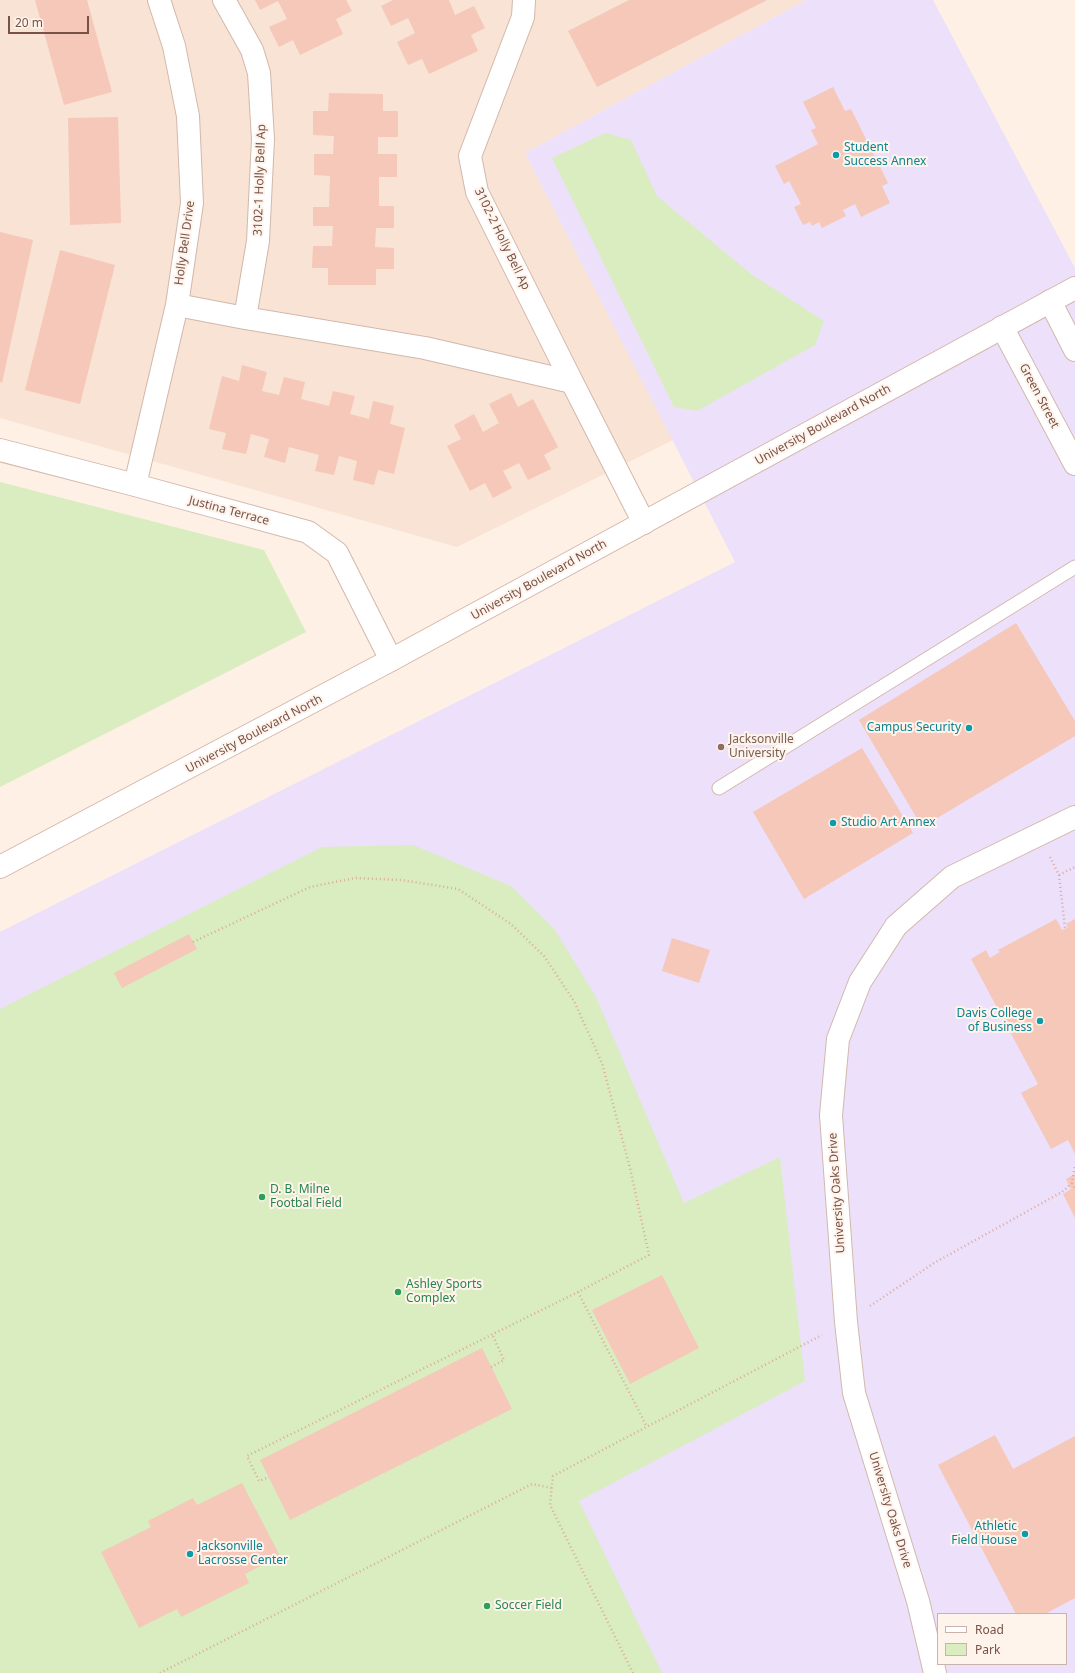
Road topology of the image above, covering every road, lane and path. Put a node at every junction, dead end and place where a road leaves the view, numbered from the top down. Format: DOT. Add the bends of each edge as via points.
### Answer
graph roads {
  1 [pos="159,0"];
  2 [pos="224,0"];
  3 [pos="524,0"];
  4 [pos="1075,288"];
  5 [pos="1050,301"];
  6 [pos="177,305"];
  7 [pos="245,318"];
  8 [pos="1002,327"];
  9 [pos="1075,350"];
  10 [pos="572,382"];
  11 [pos="0,450"];
  12 [pos="1075,464"];
  13 [pos="135,485"];
  14 [pos="644,523"];
  15 [pos="1075,567"];
  16 [pos="391,660"];
  17 [pos="720,788"];
  18 [pos="1075,817"];
  19 [pos="1038,834"];
  20 [pos="1075,866"];
  21 [pos="0,867"];
  22 [pos="1059,875"];
  23 [pos="1065,928"];
  24 [pos="193,942"];
  25 [pos="1075,1164"];
  26 [pos="1072,1183"];
  27 [pos="1075,1188"];
  28 [pos="578,1292"];
  29 [pos="846,1322"];
  30 [pos="492,1334"];
  31 [pos="491,1367"];
  32 [pos="647,1427"];
  33 [pos="269,1477"];
  34 [pos="552,1488"];
  35 [pos="160,1673"];
  36 [pos="633,1673"];
  37 [pos="935,1673"];
  1 -- 6 [label="street, Holly Bell Drive" via="174,46 188,116 192,203"];
  2 -- 7 [label="street, 3102-1 Holly Bell Ap" via="252,50 259,73 263,139 258,241"];
  3 -- 10 [label="street, 3102-2 Holly Bell Ap" via="523,17 470,156 476,192"];
  4 -- 5 [label="street, University Boulevard North"];
  5 -- 8 [label="street, University Boulevard North"];
  5 -- 9 [label="street"];
  6 -- 7 [label="street"];
  6 -- 13 [label="street, Holly Bell Drive"];
  7 -- 10 [label="street" via="425,348"];
  8 -- 12 [label="street, Green Street"];
  8 -- 14 [label="street, University Boulevard North"];
  10 -- 14 [label="street, 3102-2 Holly Bell Ap"];
  11 -- 13 [label="street, Justina Terrace"];
  13 -- 16 [label="street, Justina Terrace" via="308,532 337,553"];
  14 -- 16 [label="street, University Boulevard North"];
  15 -- 17 [label="lane"];
  16 -- 21 [label="street, University Boulevard North"];
  18 -- 19 [label="street, University Oaks Drive"];
  19 -- 22 [label="path"];
  19 -- 29 [label="street, University Oaks Drive" via="952,877 896,926 860,982 838,1039 831,1115"];
  20 -- 22 [label="path"];
  22 -- 23 [label="path"];
  24 -- 28 [label="path" via="310,887 355,878 401,880 458,889 511,924 544,956 574,1001 602,1063 630,1168 649,1255"];
  25 -- 26 [label="path"];
  26 -- 27 [label="path"];
  26 -- 29 [label="path" via="1062,1192 985,1233 934,1264"];
  28 -- 30 [label="path"];
  28 -- 32 [label="path"];
  29 -- 32 [label="path"];
  29 -- 37 [label="street, University Oaks Drive" via="854,1393 918,1601"];
  30 -- 31 [label="path" via="504,1360"];
  30 -- 33 [label="path" via="247,1456 260,1481"];
  32 -- 34 [label="path" via="553,1476"];
  34 -- 35 [label="path" via="532,1484"];
  34 -- 36 [label="path" via="550,1505"];
}
